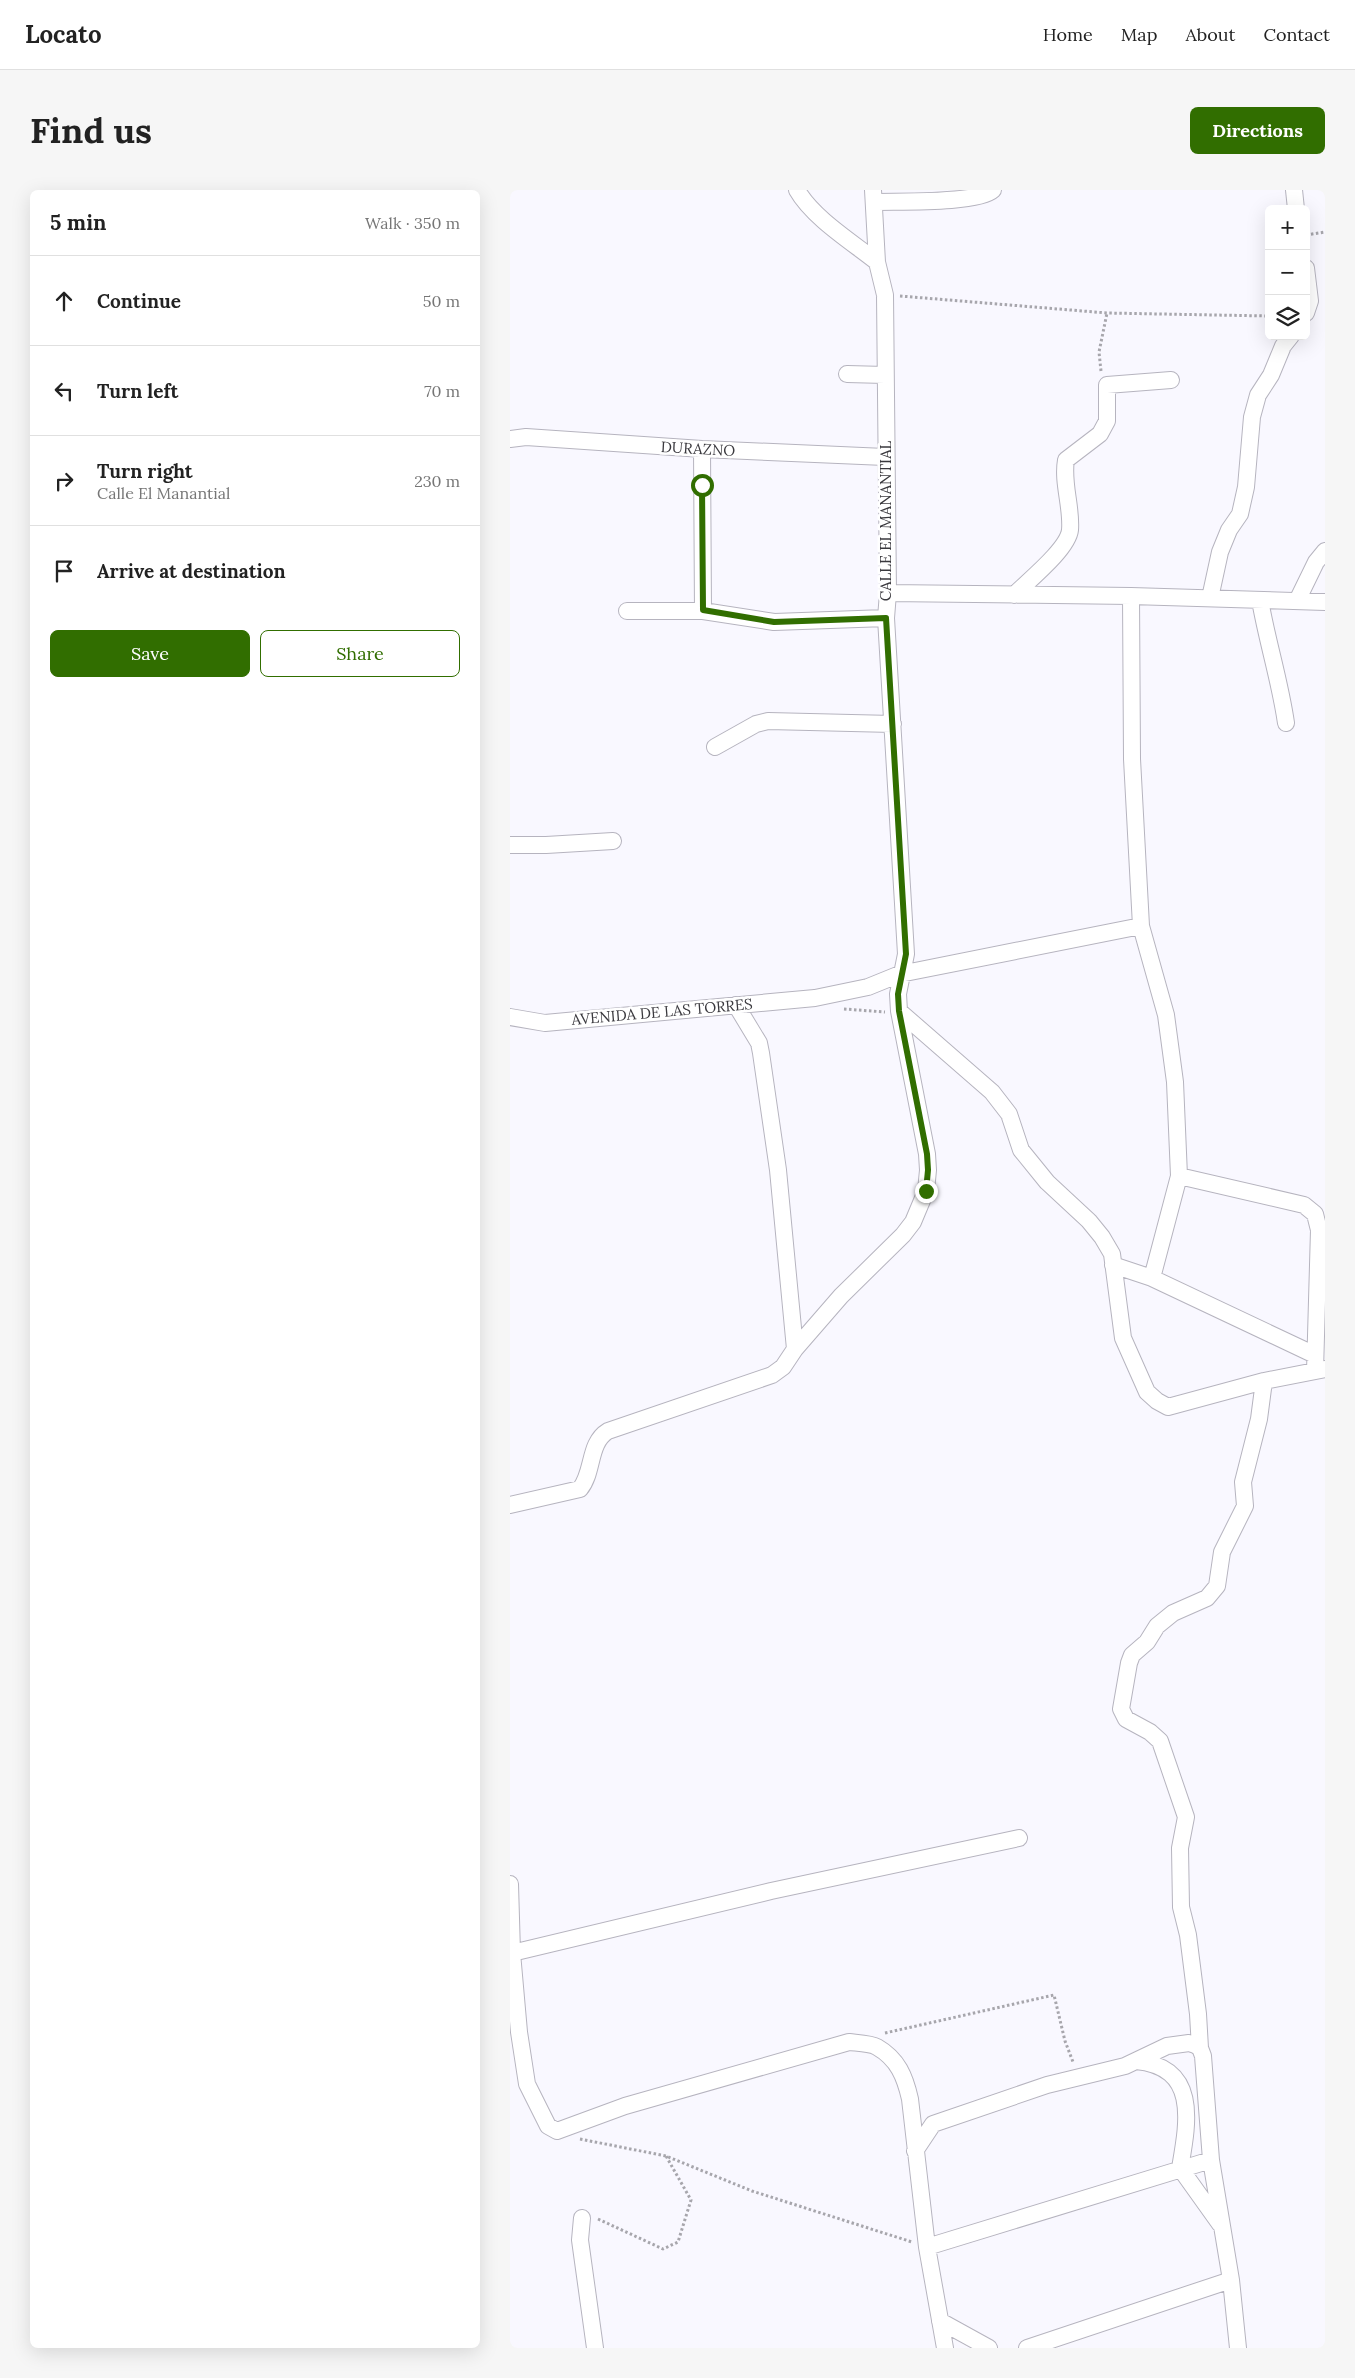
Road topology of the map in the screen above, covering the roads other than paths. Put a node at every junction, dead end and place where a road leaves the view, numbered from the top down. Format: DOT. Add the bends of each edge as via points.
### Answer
graph roads {
  1 [pos="797,190"];
  2 [pos="993,190"];
  3 [pos="1294,190"];
  4 [pos="874,196"];
  5 [pos="1296,205"];
  6 [pos="877,262"];
  7 [pos="1287,340"];
  8 [pos="847,374"];
  9 [pos="886,375"];
  10 [pos="1171,380"];
  11 [pos="510,439"];
  12 [pos="702,449"];
  13 [pos="885,457"];
  14 [pos="1325,552"];
  15 [pos="888,593"];
  16 [pos="1014,595"];
  17 [pos="1131,596"];
  18 [pos="1210,598"];
  19 [pos="1260,600"];
  20 [pos="1297,601"];
  21 [pos="1325,602"];
  22 [pos="703,610"];
  23 [pos="627,611"];
  24 [pos="886,618"];
  25 [pos="1286,722"];
  26 [pos="893,724"];
  27 [pos="715,747"];
  28 [pos="613,841"];
  29 [pos="510,845"];
  30 [pos="1141,926"];
  31 [pos="900,974"];
  32 [pos="736,1005"];
  33 [pos="899,1011"];
  34 [pos="510,1017"];
  35 [pos="1179,1176"];
  36 [pos="1113,1265"];
  37 [pos="1152,1278"];
  38 [pos="795,1349"];
  39 [pos="1318,1365"];
  40 [pos="1264,1381"];
  41 [pos="510,1505"];
  42 [pos="1019,1838"];
  43 [pos="510,1884"];
  44 [pos="512,1953"];
  45 [pos="514,2031"];
  46 [pos="1200,2048"];
  47 [pos="1136,2061"];
  48 [pos="910,2099"];
  49 [pos="933,2124"];
  50 [pos="915,2151"];
  51 [pos="1211,2160"];
  52 [pos="1180,2168"];
  53 [pos="582,2218"];
  54 [pos="1223,2228"];
  55 [pos="927,2247"];
  56 [pos="1231,2280"];
  57 [pos="940,2321"];
  58 [pos="595,2348"];
  59 [pos="944,2348"];
  60 [pos="989,2348"];
  61 [pos="1027,2348"];
  62 [pos="1238,2348"];
  1 -- 6 [label="street" via="825,220"];
  2 -- 4 [label="street" via="982,196 953,199"];
  3 -- 5 [label="street"];
  4 -- 6 [label="street, CALLE EL MANANTIAL"];
  6 -- 9 [label="street, CALLE EL MANANTIAL" via="885,295"];
  7 -- 18 [label="street" via="1271,376 1258,395 1252,417 1246,487 1240,514 1220,552"];
  8 -- 9 [label="street"];
  9 -- 13 [label="street, CALLE EL MANANTIAL"];
  10 -- 16 [label="street" via="1107,385 1107,421 1100,434 1066,460 1064,472 1070,531 1064,545"];
  11 -- 12 [label="street, DURAZNO"];
  12 -- 13 [label="street, DURAZNO"];
  12 -- 22 [label="street"];
  13 -- 15 [label="street, CALLE EL MANANTIAL"];
  14 -- 20 [label="street" via="1316,562"];
  15 -- 16 [label="street"];
  15 -- 24 [label="street, CALLE EL MANANTIAL"];
  16 -- 17 [label="street"];
  17 -- 18 [label="street"];
  17 -- 30 [label="street" via="1132,759"];
  18 -- 19 [label="street"];
  19 -- 20 [label="street"];
  19 -- 25 [label="street" via="1281,686"];
  20 -- 21 [label="street"];
  22 -- 23 [label="street"];
  22 -- 24 [label="street" via="774,622"];
  24 -- 26 [label="street, CALLE EL MANANTIAL"];
  26 -- 27 [label="street" via="768,722 756,724"];
  26 -- 31 [label="street, CALLE EL MANANTIAL" via="906,954"];
  28 -- 29 [label="street"];
  30 -- 31 [label="street, AVENIDA DE LAS TORRES"];
  30 -- 35 [label="street" via="1166,1015 1175,1082"];
  31 -- 32 [label="street, AVENIDA DE LAS TORRES" via="868,987 815,998"];
  31 -- 33 [label="street, CALLE EL MANANTIAL"];
  32 -- 34 [label="street, AVENIDA DE LAS TORRES" via="545,1023"];
  32 -- 38 [label="street" via="759,1043 761,1053 778,1170"];
  33 -- 36 [label="street" via="992,1092 1009,1114 1022,1150 1047,1182 1098,1232 1112,1254"];
  33 -- 38 [label="street, CALLE EL MANANTIAL" via="927,1154 928,1181 920,1208 903,1235 841,1296"];
  35 -- 37 [label="street"];
  35 -- 39 [label="street" via="1304,1205 1315,1214 1319,1230"];
  36 -- 37 [label="street"];
  36 -- 40 [label="street" via="1123,1338 1147,1392 1157,1401 1168,1406"];
  37 -- 39 [label="street"];
  38 -- 41 [label="street, CALLE EL MANANTIAL" via="784,1367 772,1375 603,1434 580,1489"];
  39 -- 40 [label="street"];
  40 -- 46 [label="street" via="1259,1420 1243,1482 1245,1506 1222,1552 1217,1586 1207,1598 1173,1613 1132,1655 1122,1708 1126,1719 1160,1741 1186,1816 1180,1848 1181,1907 1194,1979"];
  42 -- 44 [label="street" via="771,1891"];
  43 -- 44 [label="street"];
  44 -- 45 [label="street"];
  45 -- 48 [label="street" via="527,2084 548,2126 557,2131 625,2106 849,2042 876,2046 899,2066"];
  46 -- 47 [label="street" via="1189,2043 1167,2046"];
  46 -- 51 [label="street"];
  47 -- 49 [label="street" via="1047,2085"];
  47 -- 52 [label="street" via="1151,2062 1168,2070 1181,2090 1186,2107 1186,2134"];
  48 -- 49 [label="street"];
  48 -- 50 [label="street"];
  49 -- 50 [label="street"];
  50 -- 55 [label="street"];
  51 -- 52 [label="street"];
  51 -- 54 [label="street"];
  52 -- 54 [label="street"];
  52 -- 55 [label="street"];
  53 -- 58 [label="street" via="580,2240"];
  54 -- 56 [label="street"];
  55 -- 57 [label="street"];
  56 -- 61 [label="street"];
  56 -- 62 [label="street"];
  57 -- 59 [label="street"];
  57 -- 60 [label="street"];
}
